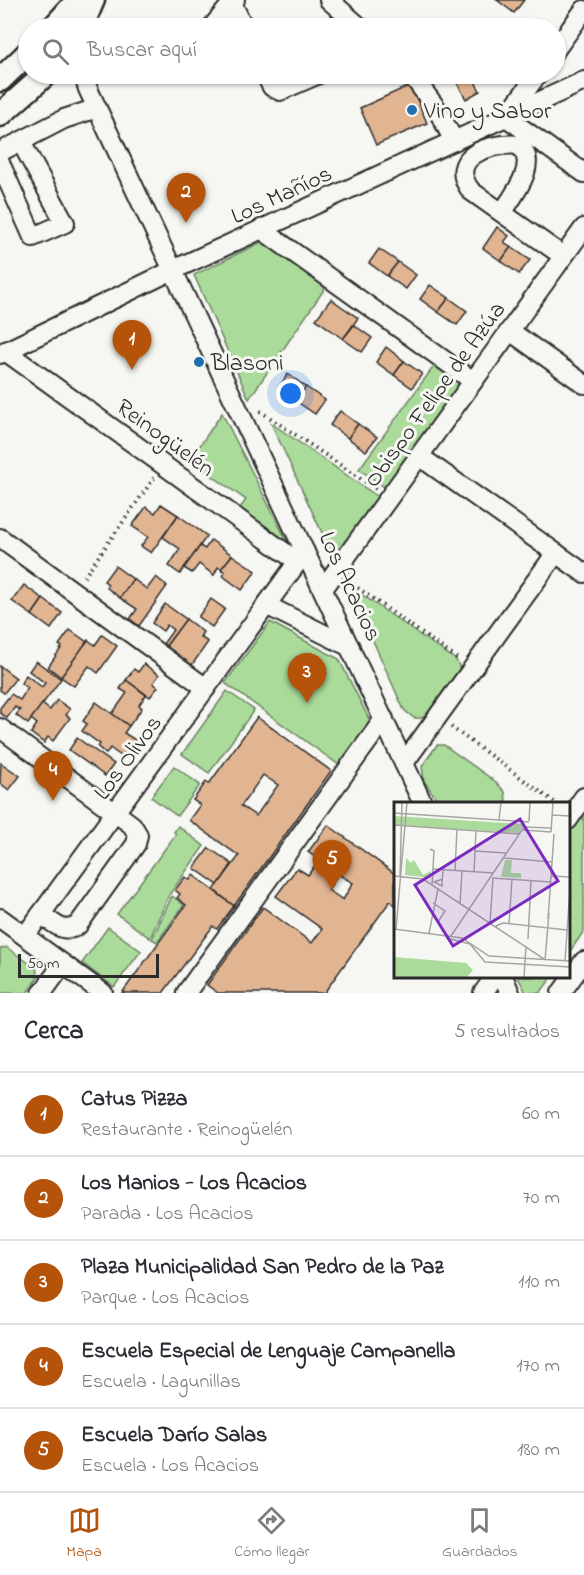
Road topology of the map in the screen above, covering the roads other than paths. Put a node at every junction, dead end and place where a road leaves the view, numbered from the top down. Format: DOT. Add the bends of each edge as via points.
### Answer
graph roads {
  1 [pos="78,0"];
  2 [pos="93,0"];
  3 [pos="329,0"];
  4 [pos="233,2"];
  5 [pos="584,10"];
  6 [pos="62,18"];
  7 [pos="85,18"];
  8 [pos="220,18"];
  9 [pos="240,18"];
  10 [pos="350,18"];
  11 [pos="566,34"];
  12 [pos="18,63"];
  13 [pos="0,80"];
  14 [pos="584,81"];
  15 [pos="35,84"];
  16 [pos="87,84"];
  17 [pos="270,84"];
  18 [pos="296,84"];
  19 [pos="418,84"];
  20 [pos="531,84"];
  21 [pos="97,108"];
  22 [pos="0,115"];
  23 [pos="506,117"];
  24 [pos="454,141"];
  25 [pos="21,142"];
  26 [pos="528,142"];
  27 [pos="0,152"];
  28 [pos="0,164"];
  29 [pos="584,173"];
  30 [pos="502,213"];
  31 [pos="584,228"];
  32 [pos="261,230"];
  33 [pos="563,256"];
  34 [pos="173,270"];
  35 [pos="510,331"];
  36 [pos="3,352"];
  37 [pos="473,381"];
  38 [pos="584,384"];
  39 [pos="419,456"];
  40 [pos="0,538"];
  41 [pos="556,553"];
  42 [pos="302,557"];
  43 [pos="584,573"];
  44 [pos="323,589"];
  45 [pos="266,605"];
  46 [pos="350,647"];
  47 [pos="206,688"];
  48 [pos="384,719"];
  49 [pos="0,728"];
  50 [pos="404,763"];
  51 [pos="584,797"];
  52 [pos="422,802"];
  53 [pos="116,812"];
  54 [pos="569,817"];
  55 [pos="41,914"];
  56 [pos="0,918"];
  57 [pos="25,936"];
  58 [pos="584,961"];
  59 [pos="63,964"];
  60 [pos="494,978"];
  61 [pos="504,978"];
  62 [pos="42,993"];
  63 [pos="103,993"];
  64 [pos="186,993"];
  65 [pos="483,993"];
  66 [pos="510,993"];
  67 [pos="561,993"];
  1 -- 6 [label="main road"];
  2 -- 7 [label="main road"];
  3 -- 10 [label="street"];
  4 -- 8 [label="street"];
  4 -- 9 [label="street"];
  5 -- 11 [label="street"];
  12 -- 13 [label="main road"];
  14 -- 23 [label="street, Los Mañíos"];
  15 -- 22 [label="main road"];
  16 -- 21 [label="street, Los Acacios"];
  17 -- 18 [label="street" via="280,91"];
  19 -- 24 [label="street"];
  20 -- 23 [label="street"];
  21 -- 25 [label="street" via="64,119"];
  21 -- 34 [label="street, Los Acacios"];
  23 -- 24 [label="street, Los Mañíos"];
  23 -- 26 [label="street"];
  24 -- 32 [label="street, Los Mañíos"];
  25 -- 27 [label="street"];
  25 -- 28 [label="street" via="65,223 33,237"];
  26 -- 29 [label="street"];
  26 -- 30 [label="street" via="527,165"];
  26 -- 30 [label="street" via="491,147 472,155 465,166 464,179 471,191"];
  30 -- 33 [label="street"];
  31 -- 33 [label="street, Obispo Felipe de Azúa"];
  32 -- 34 [label="street, Los Mañíos"];
  32 -- 37 [label="street"];
  33 -- 35 [label="street, Obispo Felipe de Azúa"];
  34 -- 36 [label="street, Los Mañíos"];
  34 -- 42 [label="street, Los Acacios"];
  35 -- 37 [label="street, Obispo Felipe de Azúa"];
  35 -- 38 [label="street"];
  36 -- 42 [label="street, Reinogüelén"];
  37 -- 39 [label="street, Obispo Felipe de Azúa"];
  39 -- 41 [label="street"];
  39 -- 44 [label="street, Obispo Felipe de Azúa"];
  40 -- 47 [label="street"];
  41 -- 43 [label="street"];
  41 -- 50 [label="street"];
  42 -- 44 [label="street, Los Acacios"];
  42 -- 45 [label="street, Los Olivos"];
  44 -- 46 [label="street, Los Acacios"];
  45 -- 46 [label="street"];
  45 -- 47 [label="street, Los Olivos"];
  46 -- 48 [label="street, Los Acacios"];
  47 -- 53 [label="street, Los Olivos"];
  48 -- 50 [label="street, Los Acacios"];
  48 -- 64 [label="street"];
  49 -- 53 [label="street"];
  50 -- 52 [label="street, Los Acacios"];
  51 -- 54 [label="street"];
  53 -- 55 [label="street, Los Olivos"];
  53 -- 55 [label="street" via="136,829 138,840 84,916 74,928 65,930"];
  55 -- 57 [label="street, Los Olivos"];
  56 -- 57 [label="street"];
  57 -- 59 [label="street"];
  58 -- 67 [label="street"];
  59 -- 62 [label="street"];
  59 -- 63 [label="street"];
  60 -- 65 [label="street"];
  61 -- 66 [label="street"];
}
